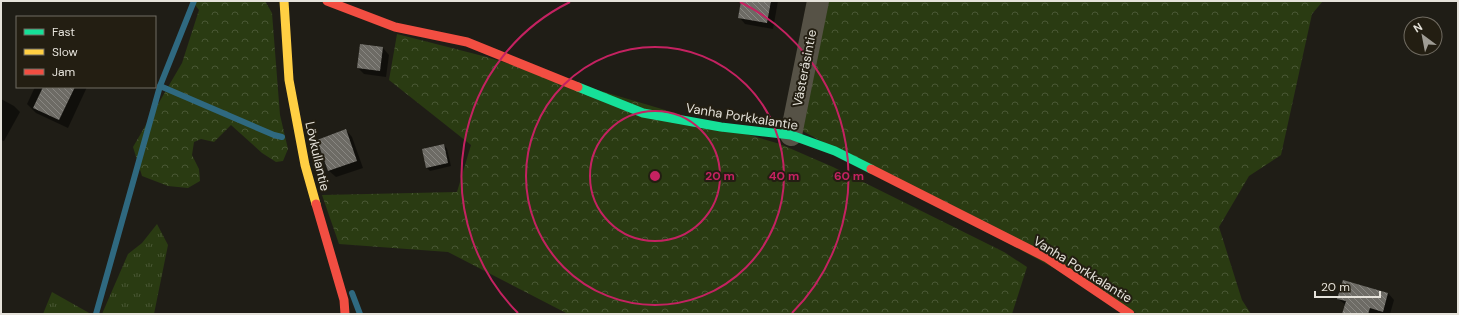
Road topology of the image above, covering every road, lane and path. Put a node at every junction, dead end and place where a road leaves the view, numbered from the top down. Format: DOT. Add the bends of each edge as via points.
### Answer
graph roads {
  1 [pos="284,1"];
  2 [pos="326,1"];
  3 [pos="818,1"];
  4 [pos="791,135"];
  5 [pos="345,314"];
  6 [pos="1130,314"];
  1 -- 5 [label="street, Lövkullantie" via="289,80 302,149 344,300"];
  2 -- 4 [label="street, Vanha Porkkalantie" via="395,27 467,42 643,113 721,127"];
  3 -- 4 [label="street, Västeråsintie"];
  4 -- 6 [label="street, Vanha Porkkalantie" via="835,151 1047,258"];
}
